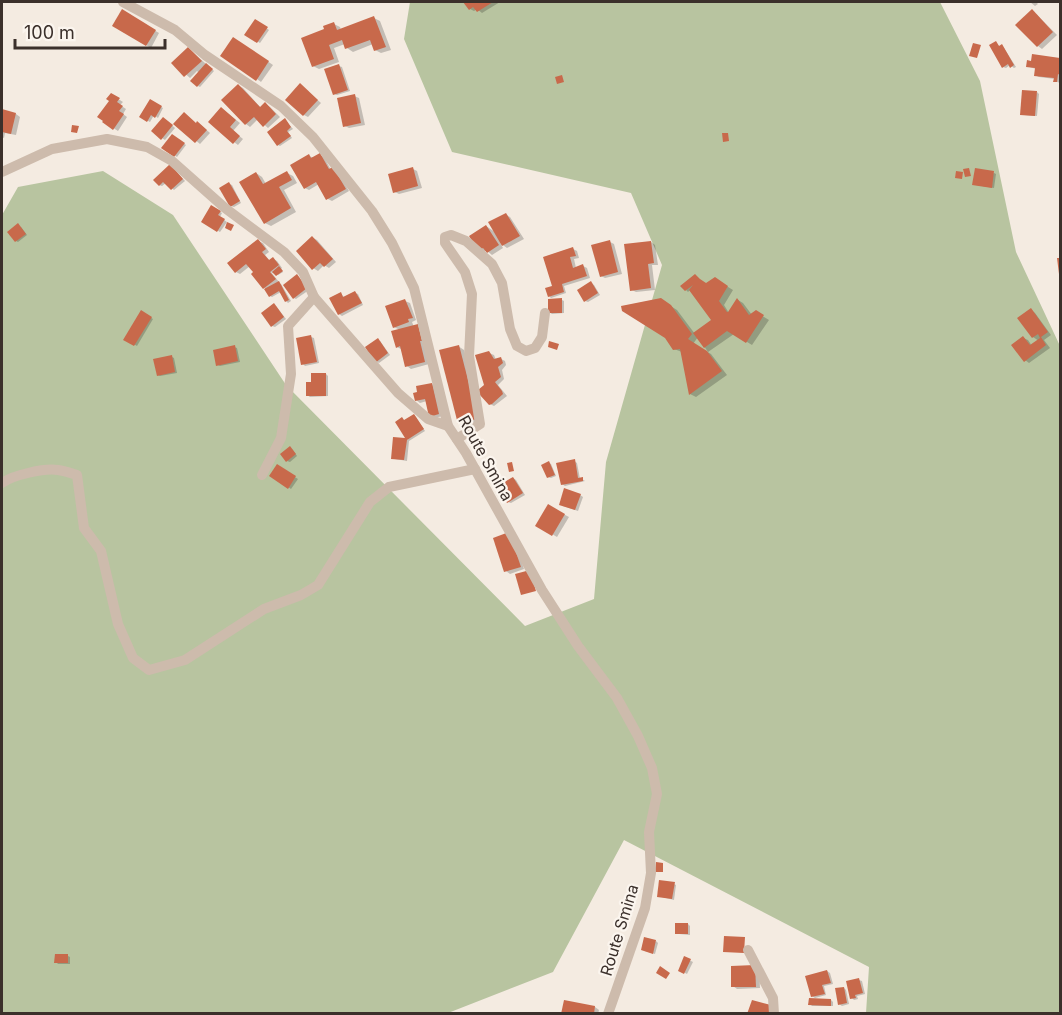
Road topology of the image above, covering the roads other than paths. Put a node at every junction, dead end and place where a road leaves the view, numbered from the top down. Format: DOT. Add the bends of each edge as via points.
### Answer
graph roads {
  1 [pos="123,2"];
  2 [pos="2,172"];
  3 [pos="314,297"];
  4 [pos="545,313"];
  5 [pos="448,426"];
  6 [pos="457,439"];
  7 [pos="475,469"];
  8 [pos="262,475"];
  9 [pos="2,483"];
  10 [pos="748,951"];
  11 [pos="608,1014"];
  12 [pos="774,1014"];
  1 -- 5 [label="street, Route Smina" via="175,30 281,106 313,137 372,211 414,288"];
  2 -- 3 [label="street" via="52,149 107,139 147,147 172,161 225,208 284,252 303,272"];
  3 -- 5 [label="street" via="398,393 428,419"];
  3 -- 8 [label="street" via="288,326 291,374 281,438"];
  4 -- 6 [label="street" via="542,337 535,348 526,351 517,346 502,283 492,264 466,241 451,235 445,237 465,272 472,294 469,356 480,424"];
  5 -- 6 [label="street, Route Smina"];
  6 -- 7 [label="street, Route Smina"];
  7 -- 9 [label="street" via="389,487 370,502 318,585 264,609 185,660 149,670 133,658 118,624 101,551 84,528 77,475 48,470 8,478"];
  7 -- 11 [label="street, Route Smina" via="542,590 617,698 652,768 657,794 649,832 651,873 645,908"];
  10 -- 12 [label="street" via="773,998"];
}
